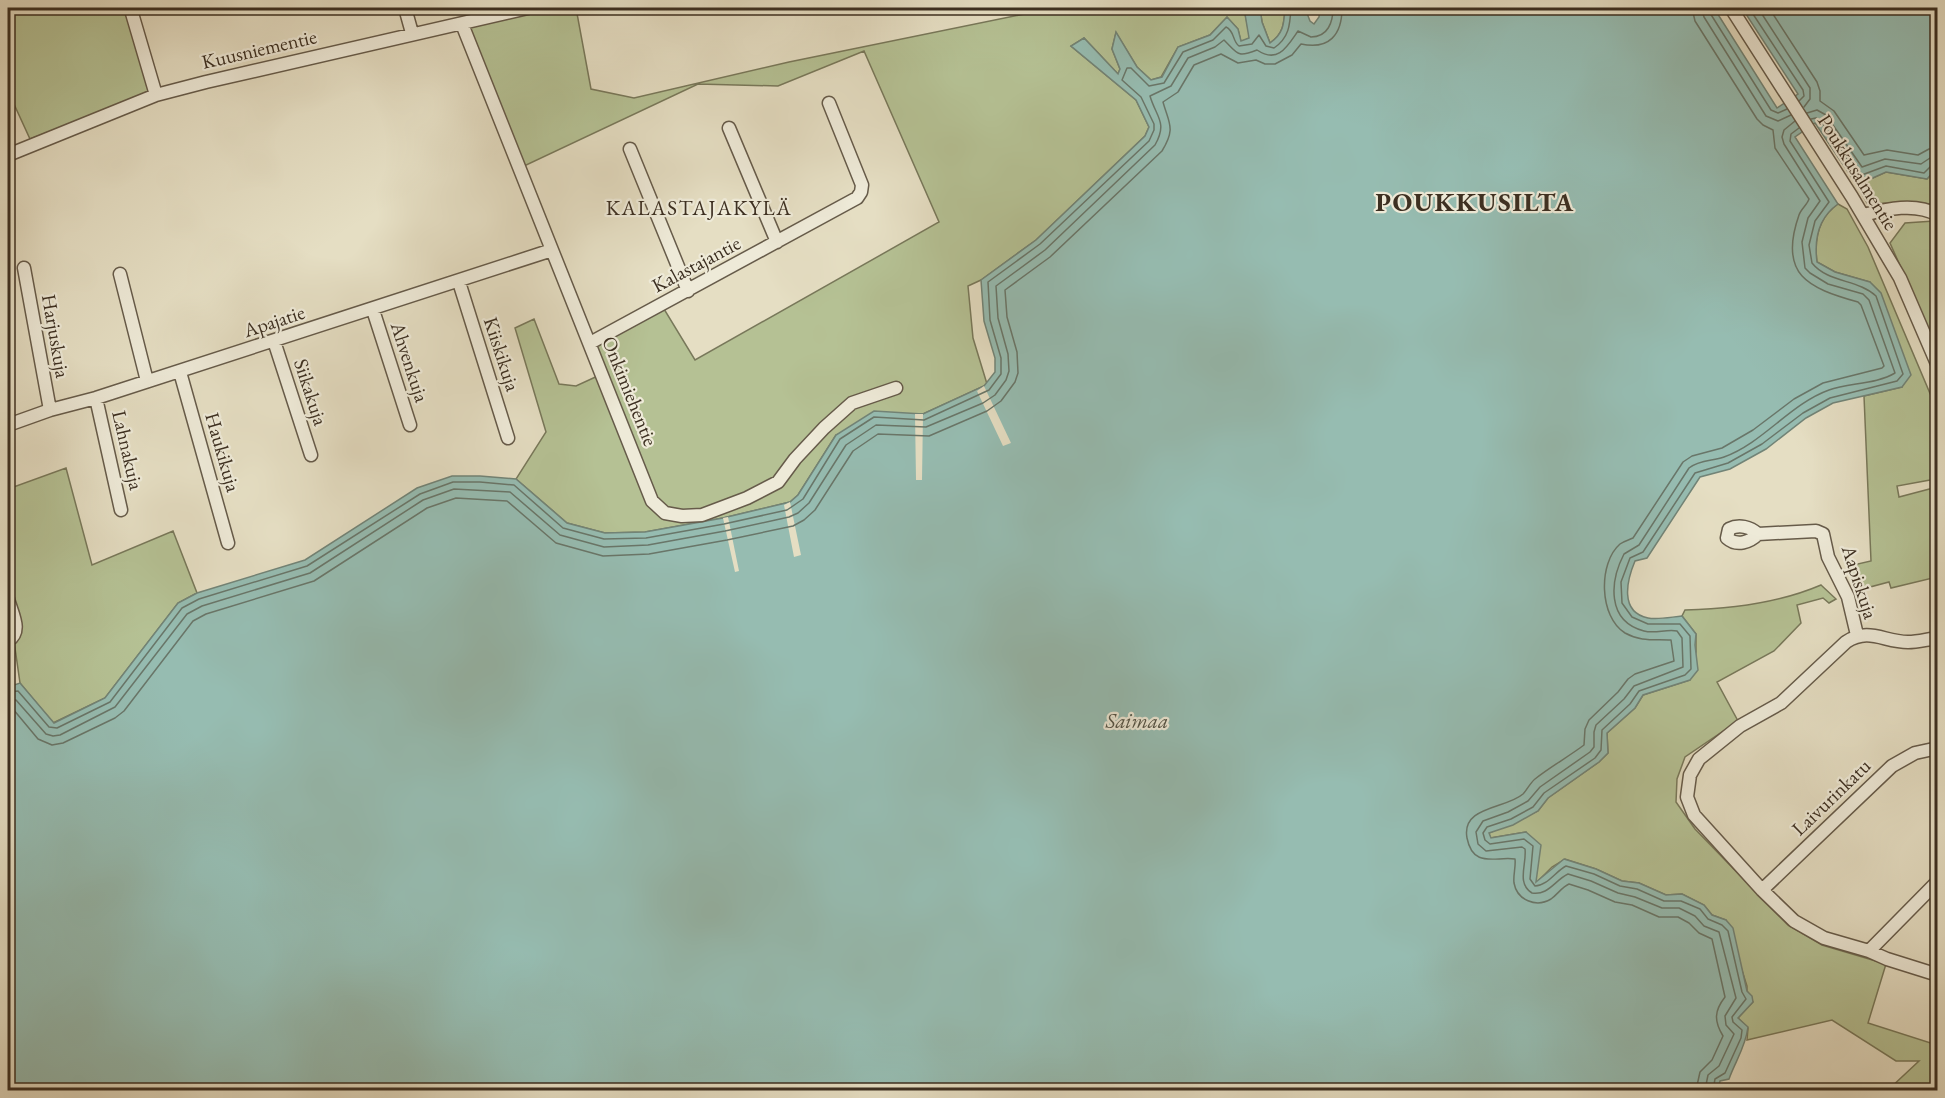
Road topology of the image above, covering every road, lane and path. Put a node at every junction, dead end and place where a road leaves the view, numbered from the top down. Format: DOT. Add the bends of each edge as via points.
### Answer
graph roads {
  1 [pos="132,8"];
  2 [pos="405,8"];
  3 [pos="528,8"];
  4 [pos="1731,8"];
  5 [pos="462,24"];
  6 [pos="412,33"];
  7 [pos="156,95"];
  8 [pos="829,104"];
  9 [pos="729,128"];
  10 [pos="630,149"];
  11 [pos="8,155"];
  12 [pos="1863,215"];
  13 [pos="1938,215"];
  14 [pos="777,242"];
  15 [pos="552,250"];
  16 [pos="24,268"];
  17 [pos="120,274"];
  18 [pos="459,282"];
  19 [pos="688,291"];
  20 [pos="373,310"];
  21 [pos="274,341"];
  22 [pos="590,343"];
  23 [pos="1938,366"];
  24 [pos="180,372"];
  25 [pos="147,381"];
  26 [pos="896,388"];
  27 [pos="96,398"];
  28 [pos="50,410"];
  29 [pos="8,425"];
  30 [pos="410,425"];
  31 [pos="508,438"];
  32 [pos="311,455"];
  33 [pos="121,510"];
  34 [pos="1758,534"];
  35 [pos="228,543"];
  36 [pos="8,599"];
  37 [pos="1857,635"];
  38 [pos="1938,638"];
  39 [pos="11,639"];
  40 [pos="1938,748"];
  41 [pos="1938,881"];
  42 [pos="1762,890"];
  43 [pos="1869,951"];
  44 [pos="1938,975"];
  1 -- 7 [label="street"];
  2 -- 6 [label="street"];
  3 -- 5 [label="street, Kuusniementie"];
  4 -- 12 [label="street, Poukkusalmentie"];
  5 -- 6 [label="street, Kuusniementie"];
  5 -- 15 [label="street, Onkimiehentie"];
  6 -- 7 [label="street, Kuusniementie"];
  7 -- 11 [label="street, Kuusniementie"];
  8 -- 14 [label="street, Kalastajantie" via="862,185 861,192 857,198"];
  9 -- 14 [label="street"];
  10 -- 19 [label="street"];
  12 -- 13 [label="street" via="1893,208 1929,210"];
  12 -- 23 [label="street, Poukkusalmentie" via="1900,278"];
  14 -- 19 [label="street, Kalastajantie"];
  15 -- 18 [label="street, Apajatie"];
  15 -- 22 [label="street, Onkimiehentie"];
  16 -- 28 [label="street, Harjuskuja"];
  17 -- 25 [label="street"];
  18 -- 20 [label="street, Apajatie"];
  18 -- 31 [label="street, Kiiskikuja"];
  19 -- 22 [label="street, Kalastajantie"];
  20 -- 21 [label="street, Apajatie"];
  20 -- 30 [label="street, Ahvenkuja"];
  21 -- 24 [label="street, Apajatie"];
  21 -- 32 [label="street, Siikakuja"];
  22 -- 26 [label="street, Onkimiehentie" via="652,501 665,513 682,516 702,515 778,482 824,428 852,403"];
  24 -- 25 [label="street, Apajatie"];
  24 -- 35 [label="street, Haukikuja"];
  25 -- 27 [label="street, Apajatie"];
  27 -- 28 [label="street, Apajatie"];
  27 -- 33 [label="street, Lahnakuja"];
  28 -- 29 [label="street, Apajatie"];
  34 -- 37 [label="street, Aapiskuja" via="1823,534 1828,557 1848,597"];
  36 -- 39 [label="street" via="17,628"];
  37 -- 38 [label="street" via="1906,642"];
  37 -- 42 [label="street" via="1781,703 1740,726 1699,759 1690,776 1687,797 1694,815"];
  40 -- 42 [label="street, Laivurinkatu" via="1915,753 1892,766"];
  41 -- 43 [label="street"];
  42 -- 43 [label="street" via="1807,930"];
  43 -- 44 [label="street"];
}
